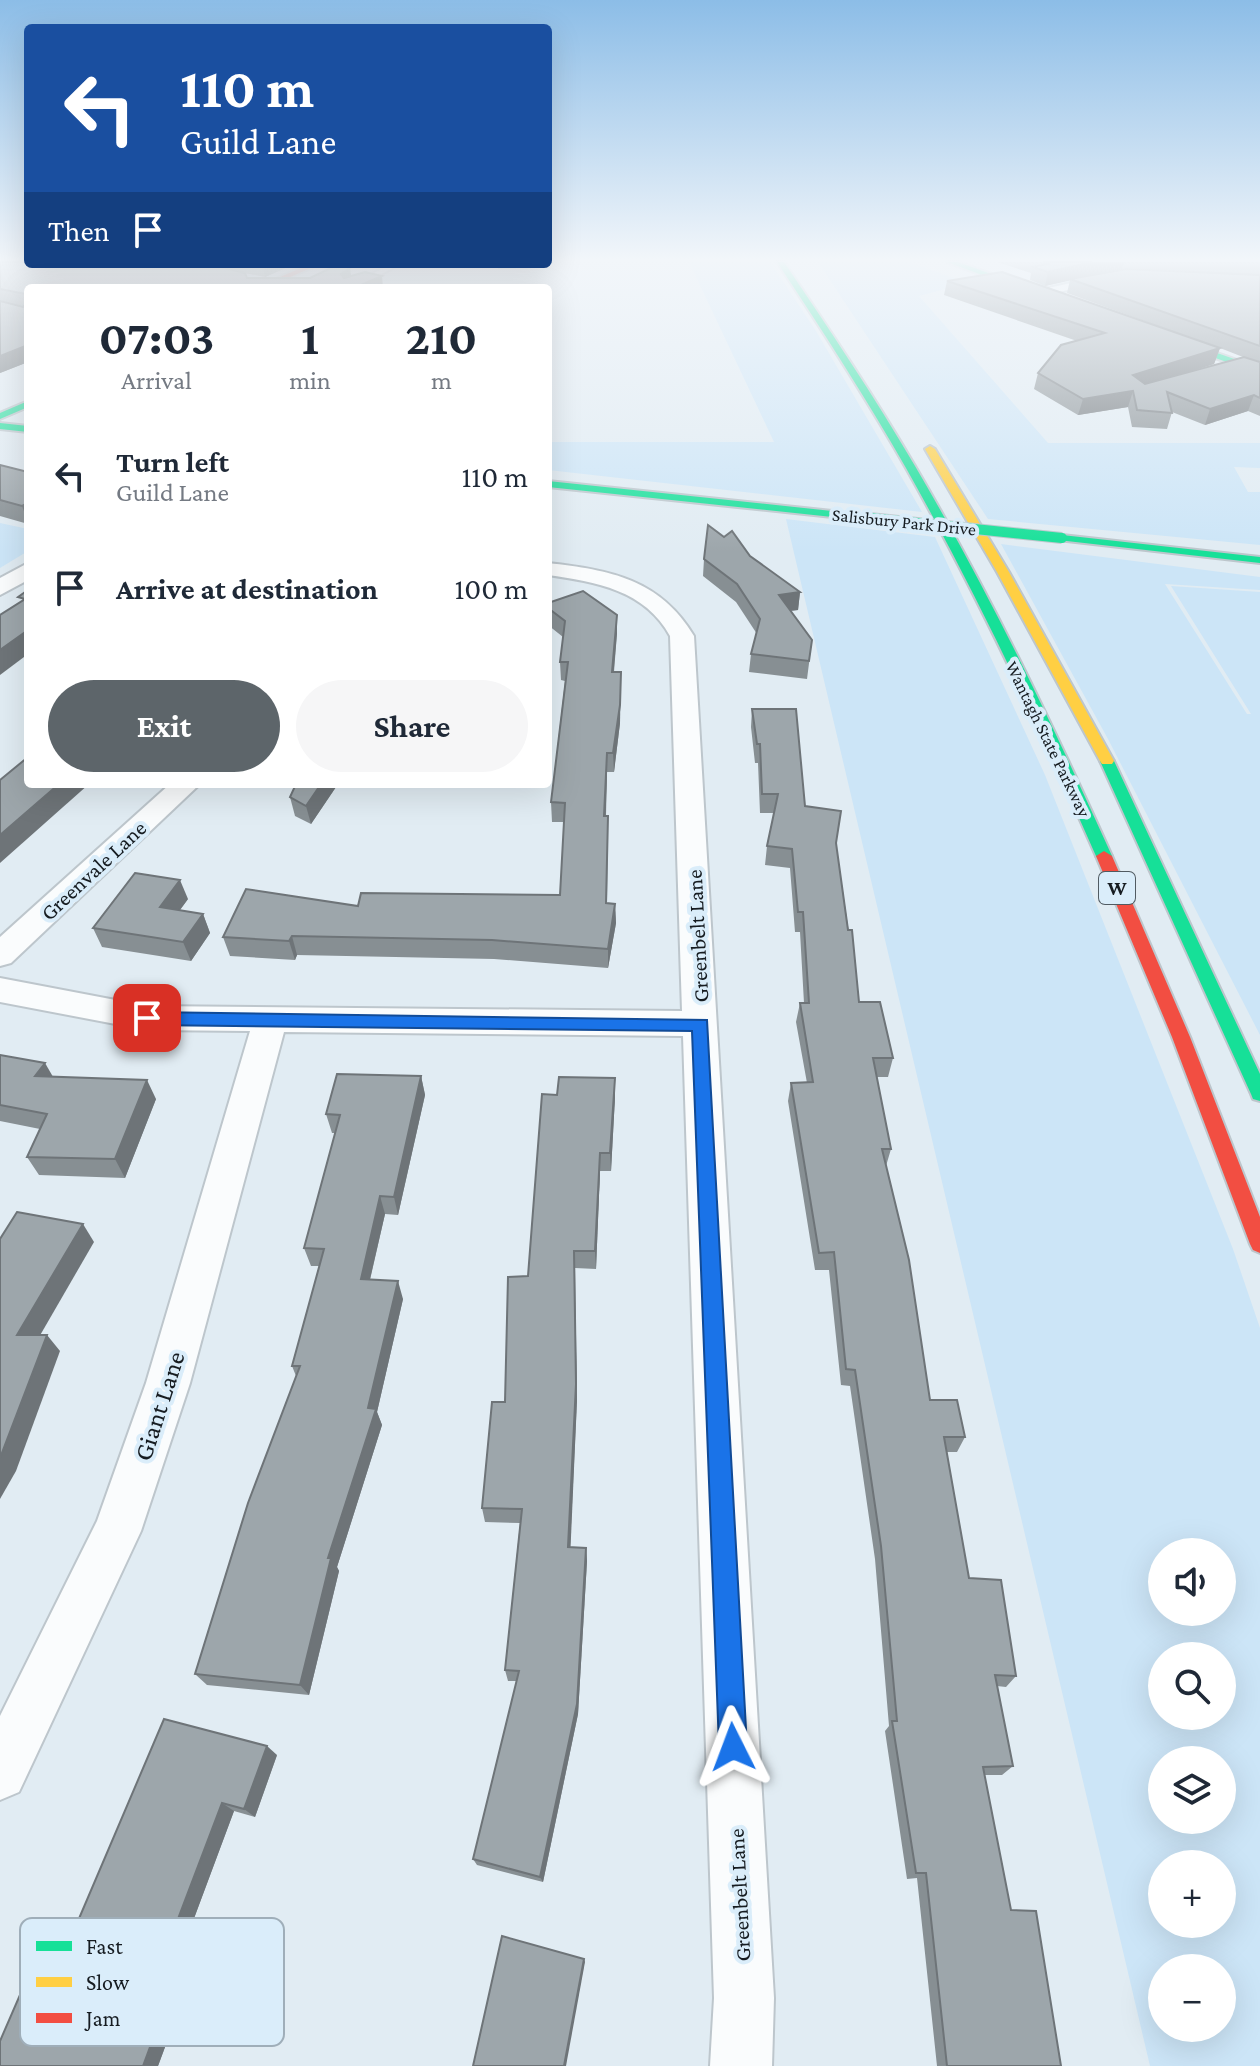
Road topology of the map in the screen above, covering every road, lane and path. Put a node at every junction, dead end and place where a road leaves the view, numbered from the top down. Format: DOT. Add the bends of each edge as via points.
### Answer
graph roads {
  1 [pos="842,358"];
  2 [pos="1224,358"];
  3 [pos="1240,364"];
  4 [pos="1212,371"];
  5 [pos="1260,371"];
  6 [pos="24,385"];
  7 [pos="6,392"];
  8 [pos="24,406"];
  9 [pos="0,416"];
  10 [pos="0,426"];
  11 [pos="24,429"];
  12 [pos="922,436"];
  13 [pos="552,484"];
  14 [pos="1260,560"];
  15 [pos="552,570"];
  16 [pos="24,573"];
  17 [pos="0,588"];
  18 [pos="182,788"];
  19 [pos="0,955"];
  20 [pos="0,990"];
  21 [pos="270,1022"];
  22 [pos="701,1024"];
  23 [pos="1260,1094"];
  24 [pos="1260,1244"];
  25 [pos="0,1773"];
  26 [pos="741,2066"];
  1 -- 24 [label="main road, Wantagh State Parkway / W" via="892,436 1014,666 1099,847 1209,1104"];
  2 -- 3 [label="main road"];
  3 -- 4 [label="street"];
  3 -- 5 [label="main road"];
  6 -- 7 [label="main road"];
  8 -- 9 [label="main road"];
  10 -- 11 [label="main road"];
  12 -- 23 [label="main road, Wantagh State Parkway / W" via="1105,758"];
  13 -- 14 [label="main road, Salisbury Park Drive, bridge"];
  15 -- 22 [label="street, Greenbelt Lane" via="599,576 639,591 674,618 682,636"];
  16 -- 17 [label="street"];
  18 -- 19 [label="street, Greenvale Lane"];
  20 -- 21 [label="street" via="147,1018"];
  21 -- 22 [label="street"];
  21 -- 25 [label="street, Giant Lane" via="168,1383 117,1531"];
  22 -- 26 [label="street, Greenbelt Lane" via="744,1998"];
}
